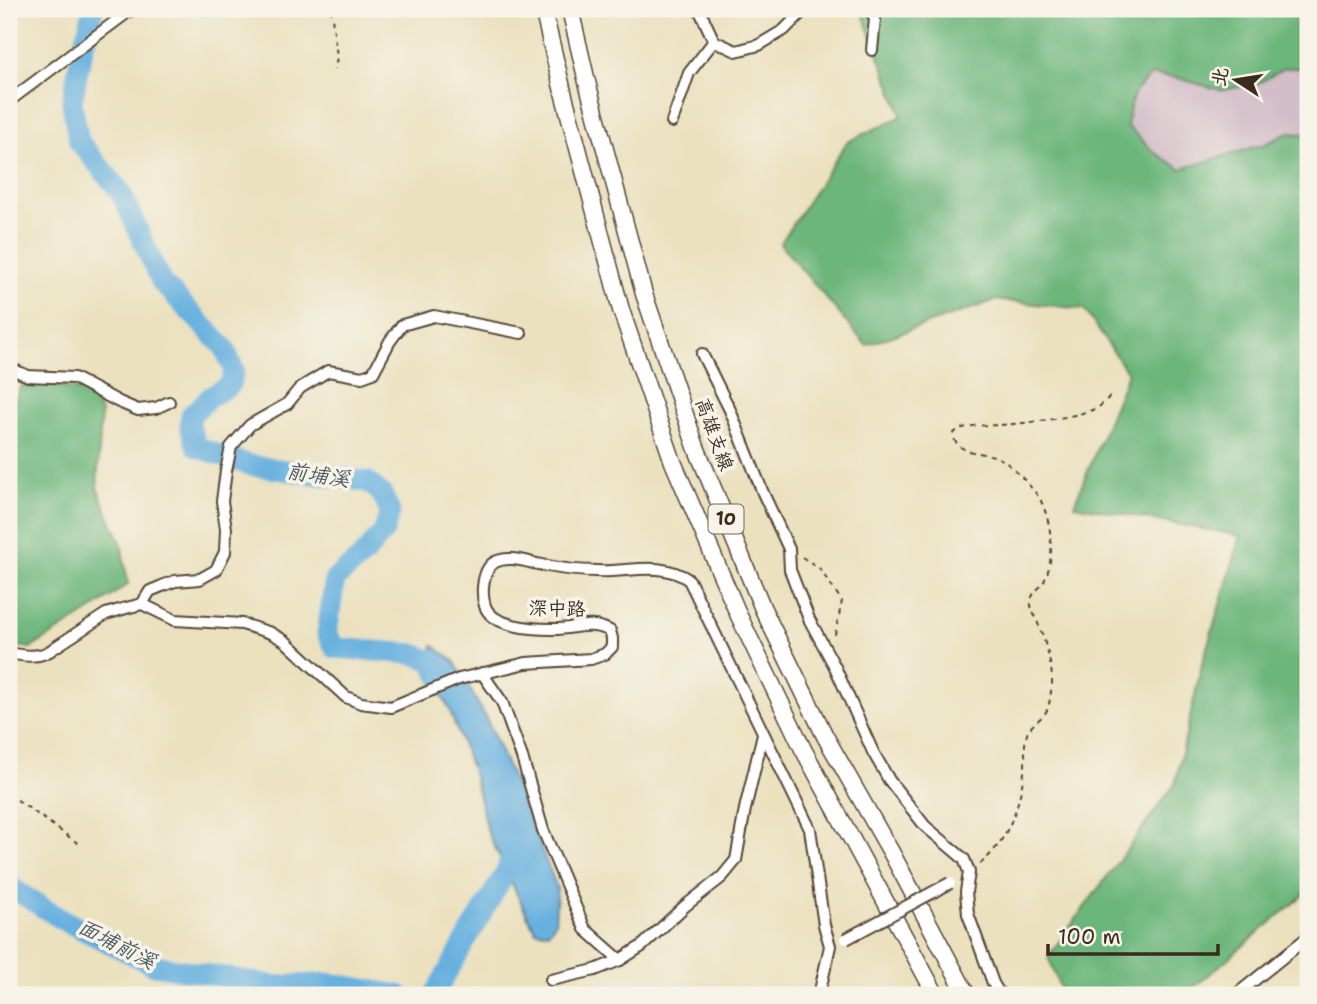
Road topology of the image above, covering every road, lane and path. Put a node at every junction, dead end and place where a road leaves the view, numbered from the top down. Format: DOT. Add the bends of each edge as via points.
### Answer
graph roads {
  1 [pos="132,9"];
  2 [pos="331,9"];
  3 [pos="543,9"];
  4 [pos="570,9"];
  5 [pos="699,9"];
  6 [pos="805,9"];
  7 [pos="870,9"];
  8 [pos="714,41"];
  9 [pos="872,50"];
  10 [pos="335,69"];
  11 [pos="9,101"];
  12 [pos="672,122"];
  13 [pos="521,333"];
  14 [pos="702,354"];
  15 [pos="9,370"];
  16 [pos="1112,394"];
  17 [pos="169,402"];
  18 [pos="789,549"];
  19 [pos="142,604"];
  20 [pos="9,653"];
  21 [pos="830,659"];
  22 [pos="482,673"];
  23 [pos="762,734"];
  24 [pos="9,794"];
  25 [pos="79,844"];
  26 [pos="968,872"];
  27 [pos="1308,937"];
  28 [pos="830,946"];
  29 [pos="620,960"];
  30 [pos="551,980"];
  31 [pos="819,995"];
  32 [pos="936,995"];
  33 [pos="967,995"];
  34 [pos="1000,995"];
  35 [pos="1236,995"];
  1 -- 11 [label="street"];
  2 -- 10 [label="path"];
  3 -- 32 [label="highway, 10" via="621,310 673,462 803,750"];
  4 -- 33 [label="highway, 高雄支線 / 10" via="644,294 696,447 763,609 825,736"];
  5 -- 8 [label="street"];
  6 -- 8 [label="street" via="759,46 736,51"];
  7 -- 9 [label="street" via="875,19"];
  8 -- 12 [label="street" via="689,73"];
  13 -- 19 [label="street" via="434,316 402,325 373,373 362,377 328,371 300,388 287,404 250,425 231,447 222,501 225,552 216,570 200,579 175,581 150,591"];
  14 -- 18 [label="street"];
  15 -- 17 [label="street" via="28,376 74,378 138,410"];
  16 -- 26 [label="path" via="1100,406 1079,413 958,429 953,434 962,449 1000,459 1041,500 1052,546 1045,581 1031,599 1050,668 1047,710 1028,732 1018,804 1005,835 995,852"];
  18 -- 21 [label="street" via="790,570"];
  18 -- 21 [label="path" via="819,568 842,601"];
  19 -- 20 [label="street" via="106,614 47,654"];
  19 -- 22 [label="street, 深中路" via="175,620 242,624 271,633 346,697 361,703 391,707"];
  21 -- 26 [label="street" via="889,780 925,827 964,859"];
  22 -- 23 [label="street, 深中路" via="526,663 592,659 612,647 610,631 603,627 555,629 492,618 483,596 484,581 494,563 509,558 598,572 632,568 679,573 689,580"];
  22 -- 29 [label="street" via="502,702 543,830 585,929"];
  23 -- 28 [label="street, 深中路" via="810,829"];
  23 -- 29 [label="street" via="736,860 642,946"];
  24 -- 25 [label="path"];
  26 -- 28 [label="street, bridge"];
  26 -- 34 [label="street" via="968,914"];
  27 -- 35 [label="street"];
  28 -- 31 [label="street, 深中路"];
  29 -- 30 [label="street"];
}
